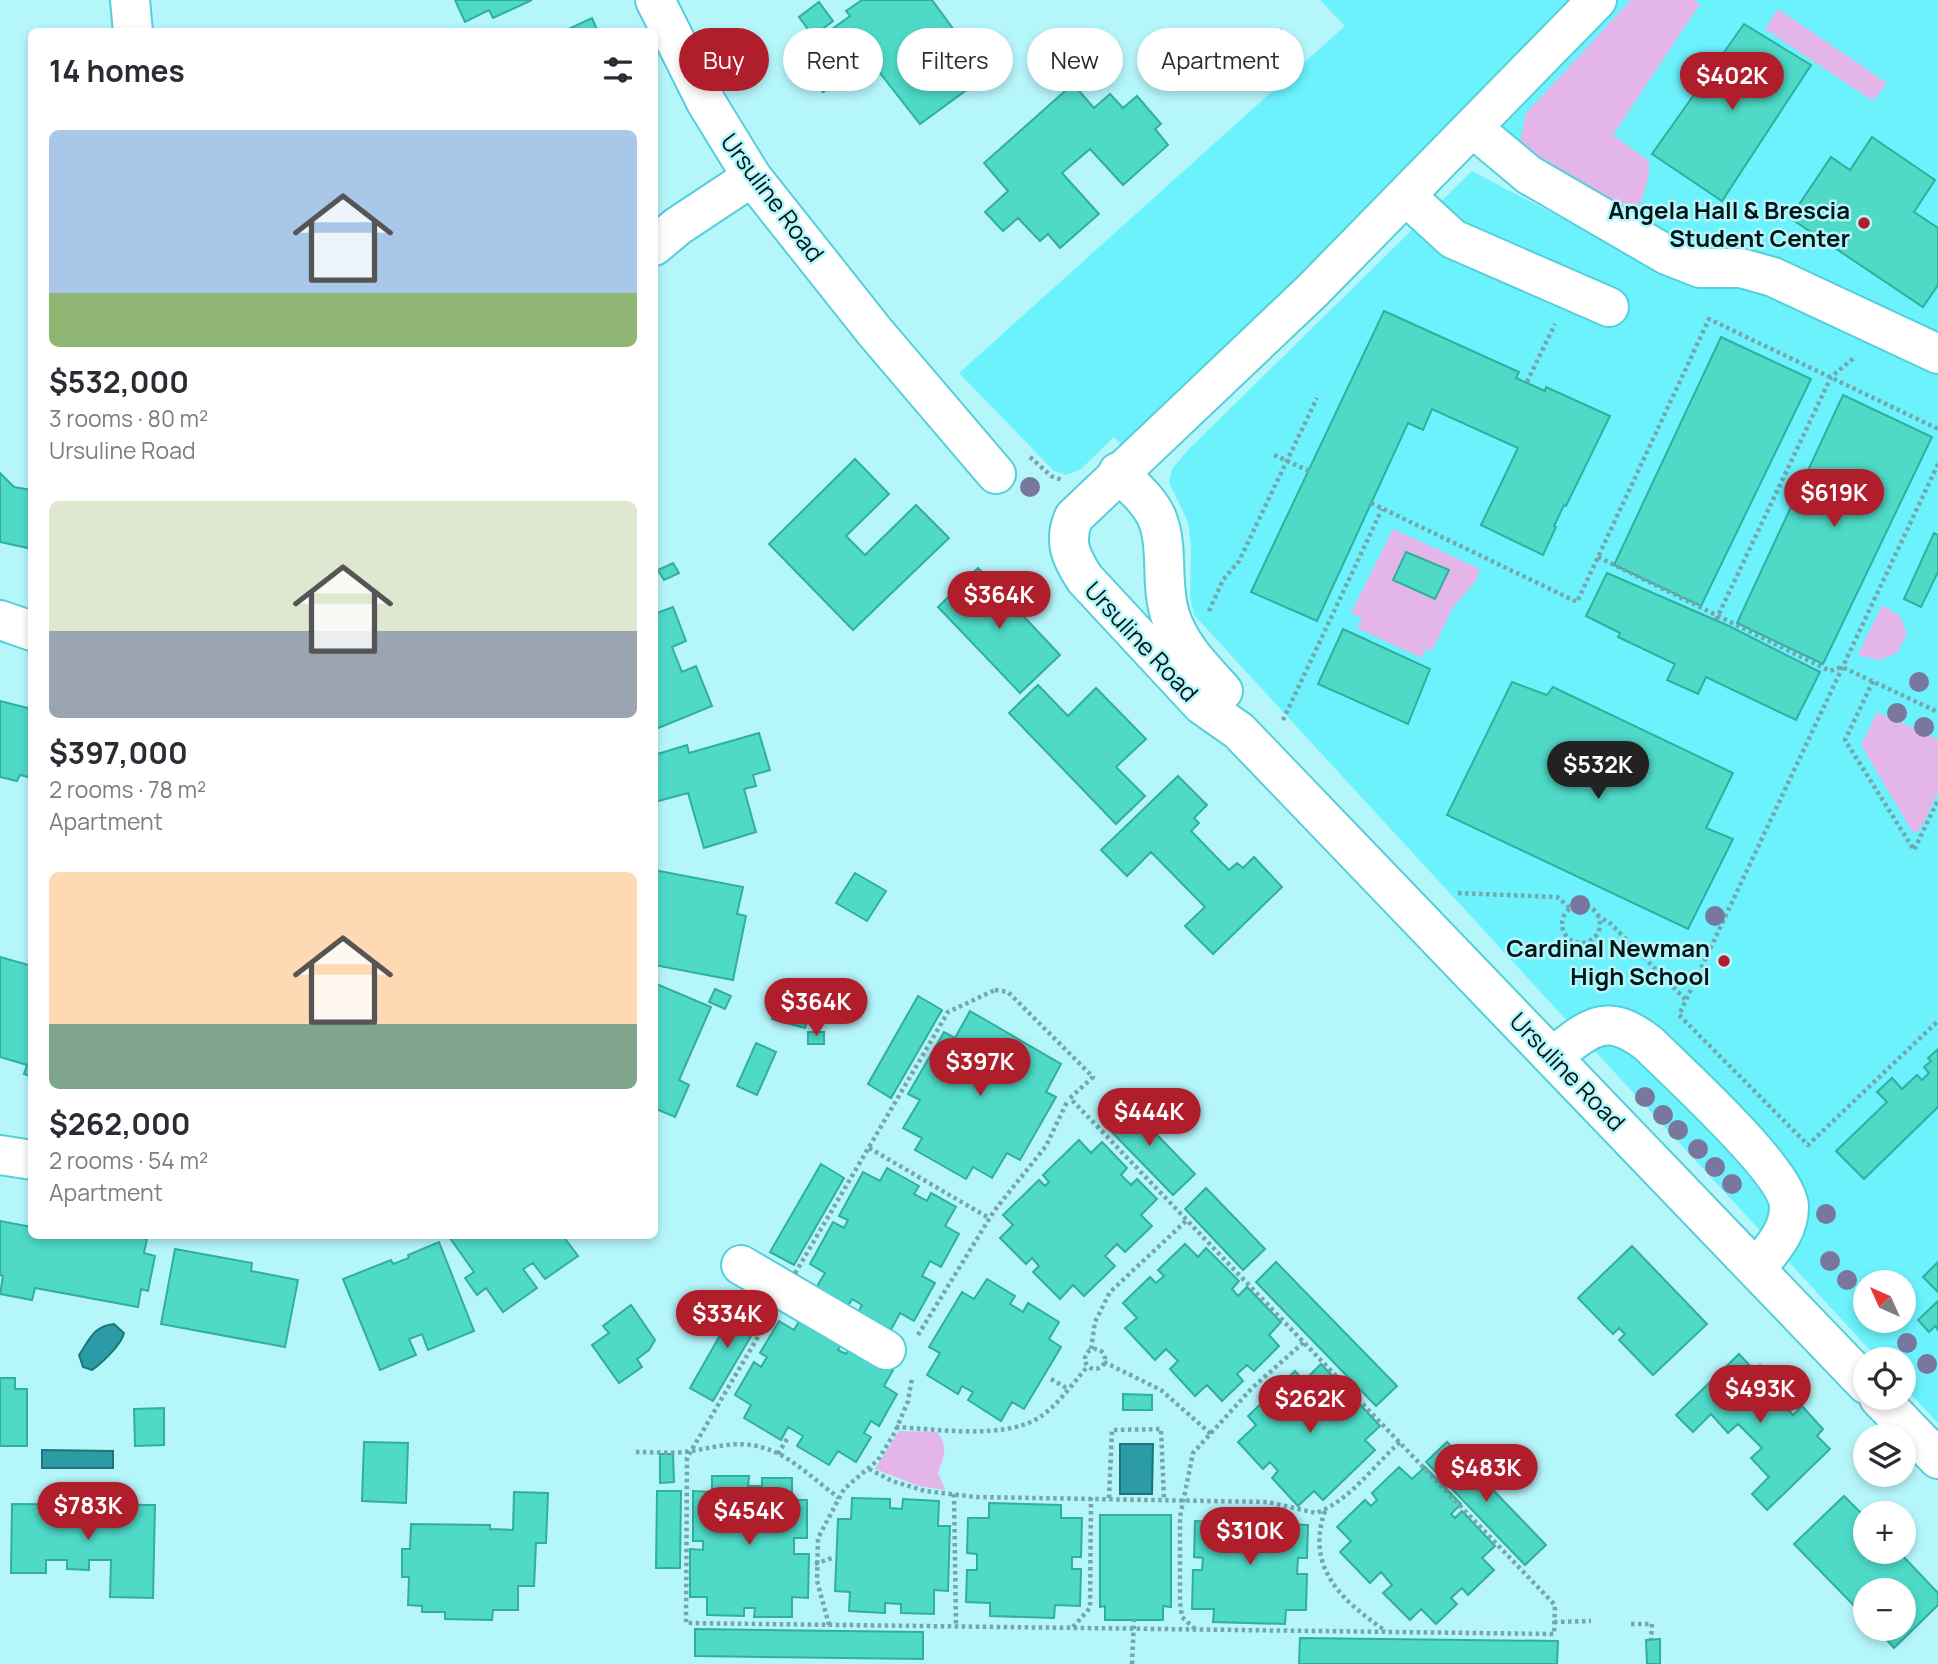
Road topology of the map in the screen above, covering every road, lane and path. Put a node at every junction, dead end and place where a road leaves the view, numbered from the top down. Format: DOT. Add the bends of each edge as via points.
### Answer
graph roads {
  1 [pos="130,0"];
  2 [pos="655,0"];
  3 [pos="1597,0"];
  4 [pos="133,28"];
  5 [pos="1474,129"];
  6 [pos="752,177"];
  7 [pos="1406,196"];
  8 [pos="658,243"];
  9 [pos="1570,291"];
  10 [pos="1609,307"];
  11 [pos="1888,330"];
  12 [pos="1938,354"];
  13 [pos="1831,377"];
  14 [pos="1527,382"];
  15 [pos="1317,398"];
  16 [pos="1938,429"];
  17 [pos="1274,455"];
  18 [pos="1287,461"];
  19 [pos="1011,463"];
  20 [pos="1938,464"];
  21 [pos="1309,471"];
  22 [pos="1118,472"];
  23 [pos="1072,481"];
  24 [pos="1371,503"];
  25 [pos="1382,509"];
  26 [pos="1598,558"];
  27 [pos="1717,618"];
  28 [pos="0,620"];
  29 [pos="28,630"];
  30 [pos="1189,653"];
  31 [pos="1842,667"];
  32 [pos="1873,681"];
  33 [pos="1938,712"];
  34 [pos="1283,720"];
  35 [pos="1238,731"];
  36 [pos="1938,800"];
  37 [pos="1458,892"];
  38 [pos="1570,908"];
  39 [pos="1597,915"];
  40 [pos="1686,1000"];
  41 [pos="1938,1021"];
  42 [pos="1553,1056"];
  43 [pos="869,1148"];
  44 [pos="0,1155"];
  45 [pos="28,1159"];
  46 [pos="989,1218"];
  47 [pos="1187,1220"];
  48 [pos="741,1265"];
  49 [pos="1757,1268"];
  50 [pos="785,1291"];
  51 [pos="1304,1342"];
  52 [pos="886,1349"];
  53 [pos="1091,1349"];
  54 [pos="1104,1362"];
  55 [pos="1088,1366"];
  56 [pos="1853,1370"];
  57 [pos="1051,1379"];
  58 [pos="1068,1389"];
  59 [pos="1891,1410"];
  60 [pos="896,1427"];
  61 [pos="1210,1434"];
  62 [pos="787,1439"];
  63 [pos="1400,1442"];
  64 [pos="691,1451"];
  65 [pos="636,1452"];
  66 [pos="1936,1453"];
  67 [pos="778,1454"];
  68 [pos="869,1469"];
  69 [pos="954,1494"];
  70 [pos="839,1498"];
  71 [pos="1091,1498"];
  72 [pos="1109,1498"];
  73 [pos="1164,1499"];
  74 [pos="1184,1499"];
  75 [pos="1326,1510"];
  76 [pos="832,1558"];
  77 [pos="816,1564"];
  78 [pos="1134,1620"];
  79 [pos="1591,1621"];
  80 [pos="1554,1622"];
  81 [pos="1631,1624"];
  82 [pos="956,1626"];
  83 [pos="1072,1628"];
  84 [pos="1134,1629"];
  85 [pos="1195,1629"];
  86 [pos="1388,1632"];
  87 [pos="1651,1639"];
  88 [pos="1132,1664"];
  1 -- 4 [label="street"];
  2 -- 6 [label="street, Ursuline Road" via="706,103"];
  3 -- 5 [label="street"];
  5 -- 7 [label="street"];
  5 -- 11 [label="street" via="1529,175 1667,255 1700,268 1741,268 1773,277"];
  6 -- 8 [label="street"];
  6 -- 19 [label="street, Ursuline Road" via="883,341"];
  7 -- 9 [label="street" via="1452,239"];
  7 -- 22 [label="street" via="1312,291"];
  9 -- 10 [label="street"];
  9 -- 14 [label="path"];
  11 -- 12 [label="street"];
  11 -- 13 [label="path"];
  13 -- 16 [label="path"];
  13 -- 26 [label="path" via="1709,319"];
  13 -- 27 [label="path"];
  15 -- 18 [label="path"];
  17 -- 18 [label="path"];
  18 -- 21 [label="path"];
  18 -- 30 [label="path"];
  19 -- 23 [label="path"];
  20 -- 31 [label="path"];
  22 -- 30 [label="street, Ursuline Road" via="1156,518 1170,617"];
  22 -- 35 [label="street, Ursuline Road" via="1074,517 1068,542 1072,559 1098,595 1202,705"];
  24 -- 25 [label="path"];
  25 -- 26 [label="path" via="1577,602"];
  25 -- 34 [label="path"];
  26 -- 27 [label="path"];
  27 -- 31 [label="path" via="1830,671"];
  28 -- 29 [label="street"];
  30 -- 35 [label="street, Ursuline Road" via="1232,701"];
  31 -- 32 [label="path"];
  31 -- 40 [label="path"];
  32 -- 33 [label="path"];
  32 -- 36 [label="path" via="1845,740 1914,850"];
  35 -- 42 [label="street, Ursuline Road"];
  37 -- 38 [label="path" via="1557,897"];
  38 -- 39 [label="path" via="1588,906"];
  38 -- 39 [label="path" via="1563,918 1563,930 1576,942 1594,937"];
  39 -- 40 [label="path"];
  40 -- 41 [label="path" via="1679,1015 1808,1145"];
  42 -- 49 [label="street, Ursuline Road"];
  42 -- 49 [label="street" via="1592,1027 1607,1024 1630,1029 1762,1159 1785,1189 1789,1206 1785,1231"];
  43 -- 46 [label="path"];
  44 -- 45 [label="street"];
  47 -- 50 [label="path" via="1070,1098 1093,1076 1008,992 995,990 948,1013"];
  47 -- 51 [label="path"];
  47 -- 53 [label="path" via="1110,1292 1098,1315"];
  48 -- 50 [label="street"];
  49 -- 56 [label="street, Ursuline Road"];
  50 -- 52 [label="street"];
  50 -- 64 [label="path"];
  51 -- 61 [label="path"];
  51 -- 63 [label="path"];
  53 -- 54 [label="path" via="1101,1350"];
  53 -- 55 [label="path" via="1085,1356"];
  54 -- 55 [label="path" via="1097,1368"];
  54 -- 61 [label="path" via="1161,1390"];
  55 -- 58 [label="path"];
  57 -- 58 [label="path"];
  58 -- 60 [label="path" via="1040,1417 1019,1427"];
  59 -- 66 [label="street"];
  61 -- 74 [label="path" via="1193,1453"];
  62 -- 67 [label="path"];
  63 -- 75 [label="path" via="1348,1496"];
  63 -- 80 [label="path" via="1555,1605"];
  64 -- 65 [label="path"];
  64 -- 67 [label="path" via="744,1444"];
  64 -- 82 [label="path" via="687,1458 686,1623"];
  67 -- 70 [label="path"];
  68 -- 69 [label="path" via="925,1491"];
  69 -- 71 [label="path"];
  69 -- 82 [label="path"];
  71 -- 72 [label="path"];
  71 -- 83 [label="path" via="1090,1608"];
  72 -- 73 [label="path"];
  72 -- 73 [label="path" via="1112,1430 1161,1429"];
  73 -- 74 [label="path"];
  74 -- 75 [label="path" via="1268,1502 1302,1512"];
  74 -- 85 [label="path" via="1180,1603 1182,1617"];
  75 -- 86 [label="path" via="1318,1546 1330,1580 1339,1593"];
  76 -- 77 [label="path"];
  78 -- 84 [label="path"];
  79 -- 80 [label="path"];
  80 -- 86 [label="path" via="1554,1634"];
  81 -- 87 [label="path" via="1652,1624"];
  82 -- 83 [label="path"];
  83 -- 84 [label="path"];
  84 -- 85 [label="path"];
  84 -- 88 [label="path"];
  85 -- 86 [label="path"];
}
